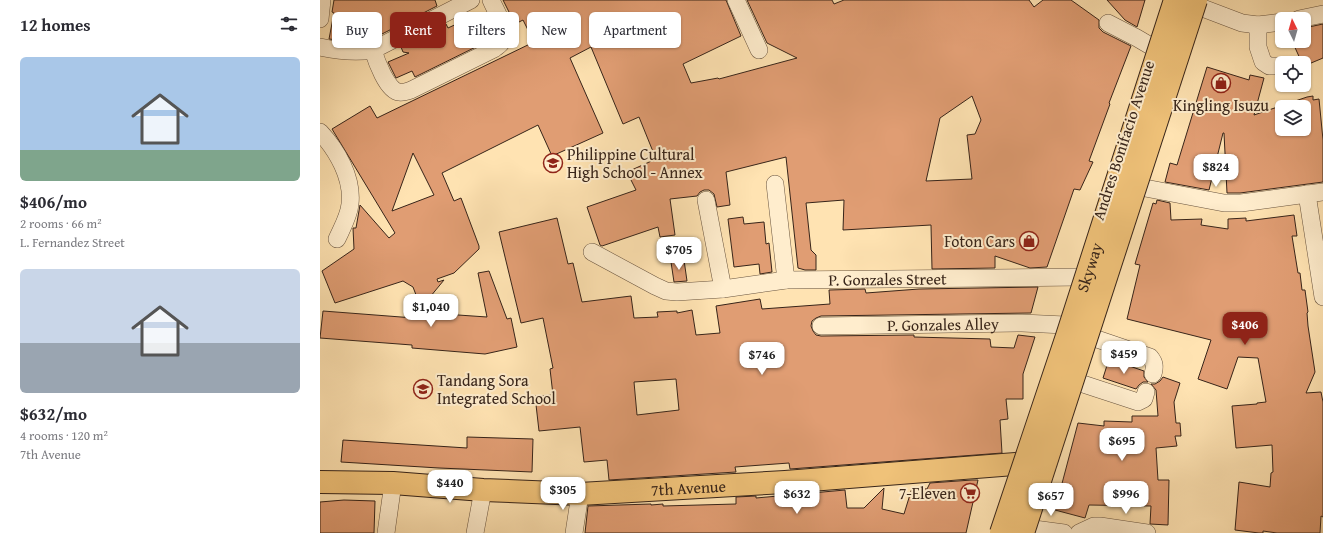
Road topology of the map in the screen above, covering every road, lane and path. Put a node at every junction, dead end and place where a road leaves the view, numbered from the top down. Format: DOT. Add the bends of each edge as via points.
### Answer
graph roads {
  1 [pos="322,0"];
  2 [pos="471,0"];
  3 [pos="492,0"];
  4 [pos="736,0"];
  5 [pos="1170,0"];
  6 [pos="1175,0"];
  7 [pos="1199,2"];
  8 [pos="1323,14"];
  9 [pos="1311,16"];
  10 [pos="320,19"];
  11 [pos="1108,23"];
  12 [pos="1275,23"];
  13 [pos="1258,25"];
  14 [pos="320,47"];
  15 [pos="1154,48"];
  16 [pos="373,50"];
  17 [pos="759,50"];
  18 [pos="1275,66"];
  19 [pos="320,132"];
  20 [pos="1110,180"];
  21 [pos="775,184"];
  22 [pos="1144,188"];
  23 [pos="1315,193"];
  24 [pos="706,200"];
  25 [pos="337,238"];
  26 [pos="592,252"];
  27 [pos="1080,277"];
  28 [pos="786,280"];
  29 [pos="723,289"];
  30 [pos="1323,297"];
  31 [pos="1065,325"];
  32 [pos="821,326"];
  33 [pos="1094,338"];
  34 [pos="1153,374"];
  35 [pos="1080,383"];
  36 [pos="1146,392"];
  37 [pos="1056,461"];
  38 [pos="1022,464"];
  39 [pos="320,482"];
  40 [pos="393,483"];
  41 [pos="483,490"];
  42 [pos="580,494"];
  43 [pos="1030,532"];
  44 [pos="386,533"];
  45 [pos="475,533"];
  46 [pos="574,533"];
  47 [pos="1000,533"];
  48 [pos="1064,533"];
  49 [pos="1079,533"];
  50 [pos="1147,533"];
  1 -- 10 [label="street"];
  2 -- 16 [label="street"];
  3 -- 16 [label="street" via="504,34 501,43 494,49 411,90 393,90 382,73"];
  4 -- 17 [label="street"];
  5 -- 15 [label="main road, Andres Bonifacio Avenue"];
  6 -- 47 [label="main road, Skyway, bridge" via="1067,336"];
  7 -- 13 [label="street" via="1242,23"];
  7 -- 22 [label="main road, Andres Bonifacio Avenue"];
  7 -- 43 [label="main road, Skyway, bridge"];
  8 -- 9 [label="street"];
  11 -- 15 [label="street"];
  12 -- 13 [label="street"];
  13 -- 18 [label="street" via="1258,47 1263,62"];
  14 -- 16 [label="street" via="346,52"];
  15 -- 20 [label="main road, Andres Bonifacio Avenue"];
  19 -- 25 [label="street" via="344,167 349,188 350,204"];
  20 -- 22 [label="street"];
  20 -- 27 [label="main road, Andres Bonifacio Avenue"];
  21 -- 28 [label="street"];
  22 -- 23 [label="street" via="1224,203"];
  22 -- 33 [label="main road, Andres Bonifacio Avenue"];
  23 -- 30 [label="street"];
  24 -- 29 [label="street"];
  26 -- 29 [label="street, P. Gonzales Street" via="666,291"];
  27 -- 28 [label="street, P. Gonzales Street"];
  27 -- 31 [label="main road, Andres Bonifacio Avenue"];
  28 -- 29 [label="street, P. Gonzales Street"];
  31 -- 32 [label="street, P. Gonzales Alley" via="1022,323"];
  31 -- 38 [label="main road, Andres Bonifacio Avenue"];
  33 -- 34 [label="street" via="1150,357 1155,367"];
  33 -- 35 [label="main road, Andres Bonifacio Avenue"];
  35 -- 36 [label="street" via="1138,402 1144,399"];
  35 -- 37 [label="main road, Andres Bonifacio Avenue"];
  37 -- 38 [label="main road, 7th Avenue"];
  37 -- 43 [label="main road, Andres Bonifacio Avenue"];
  38 -- 42 [label="main road, 7th Avenue"];
  38 -- 47 [label="main road, Andres Bonifacio Avenue"];
  39 -- 40 [label="main road, 7th Avenue"];
  40 -- 41 [label="main road, 7th Avenue"];
  40 -- 44 [label="street"];
  41 -- 42 [label="main road, 7th Avenue"];
  41 -- 45 [label="street"];
  42 -- 46 [label="street"];
  43 -- 48 [label="street"];
  49 -- 50 [label="street" via="1100,526"];
}
